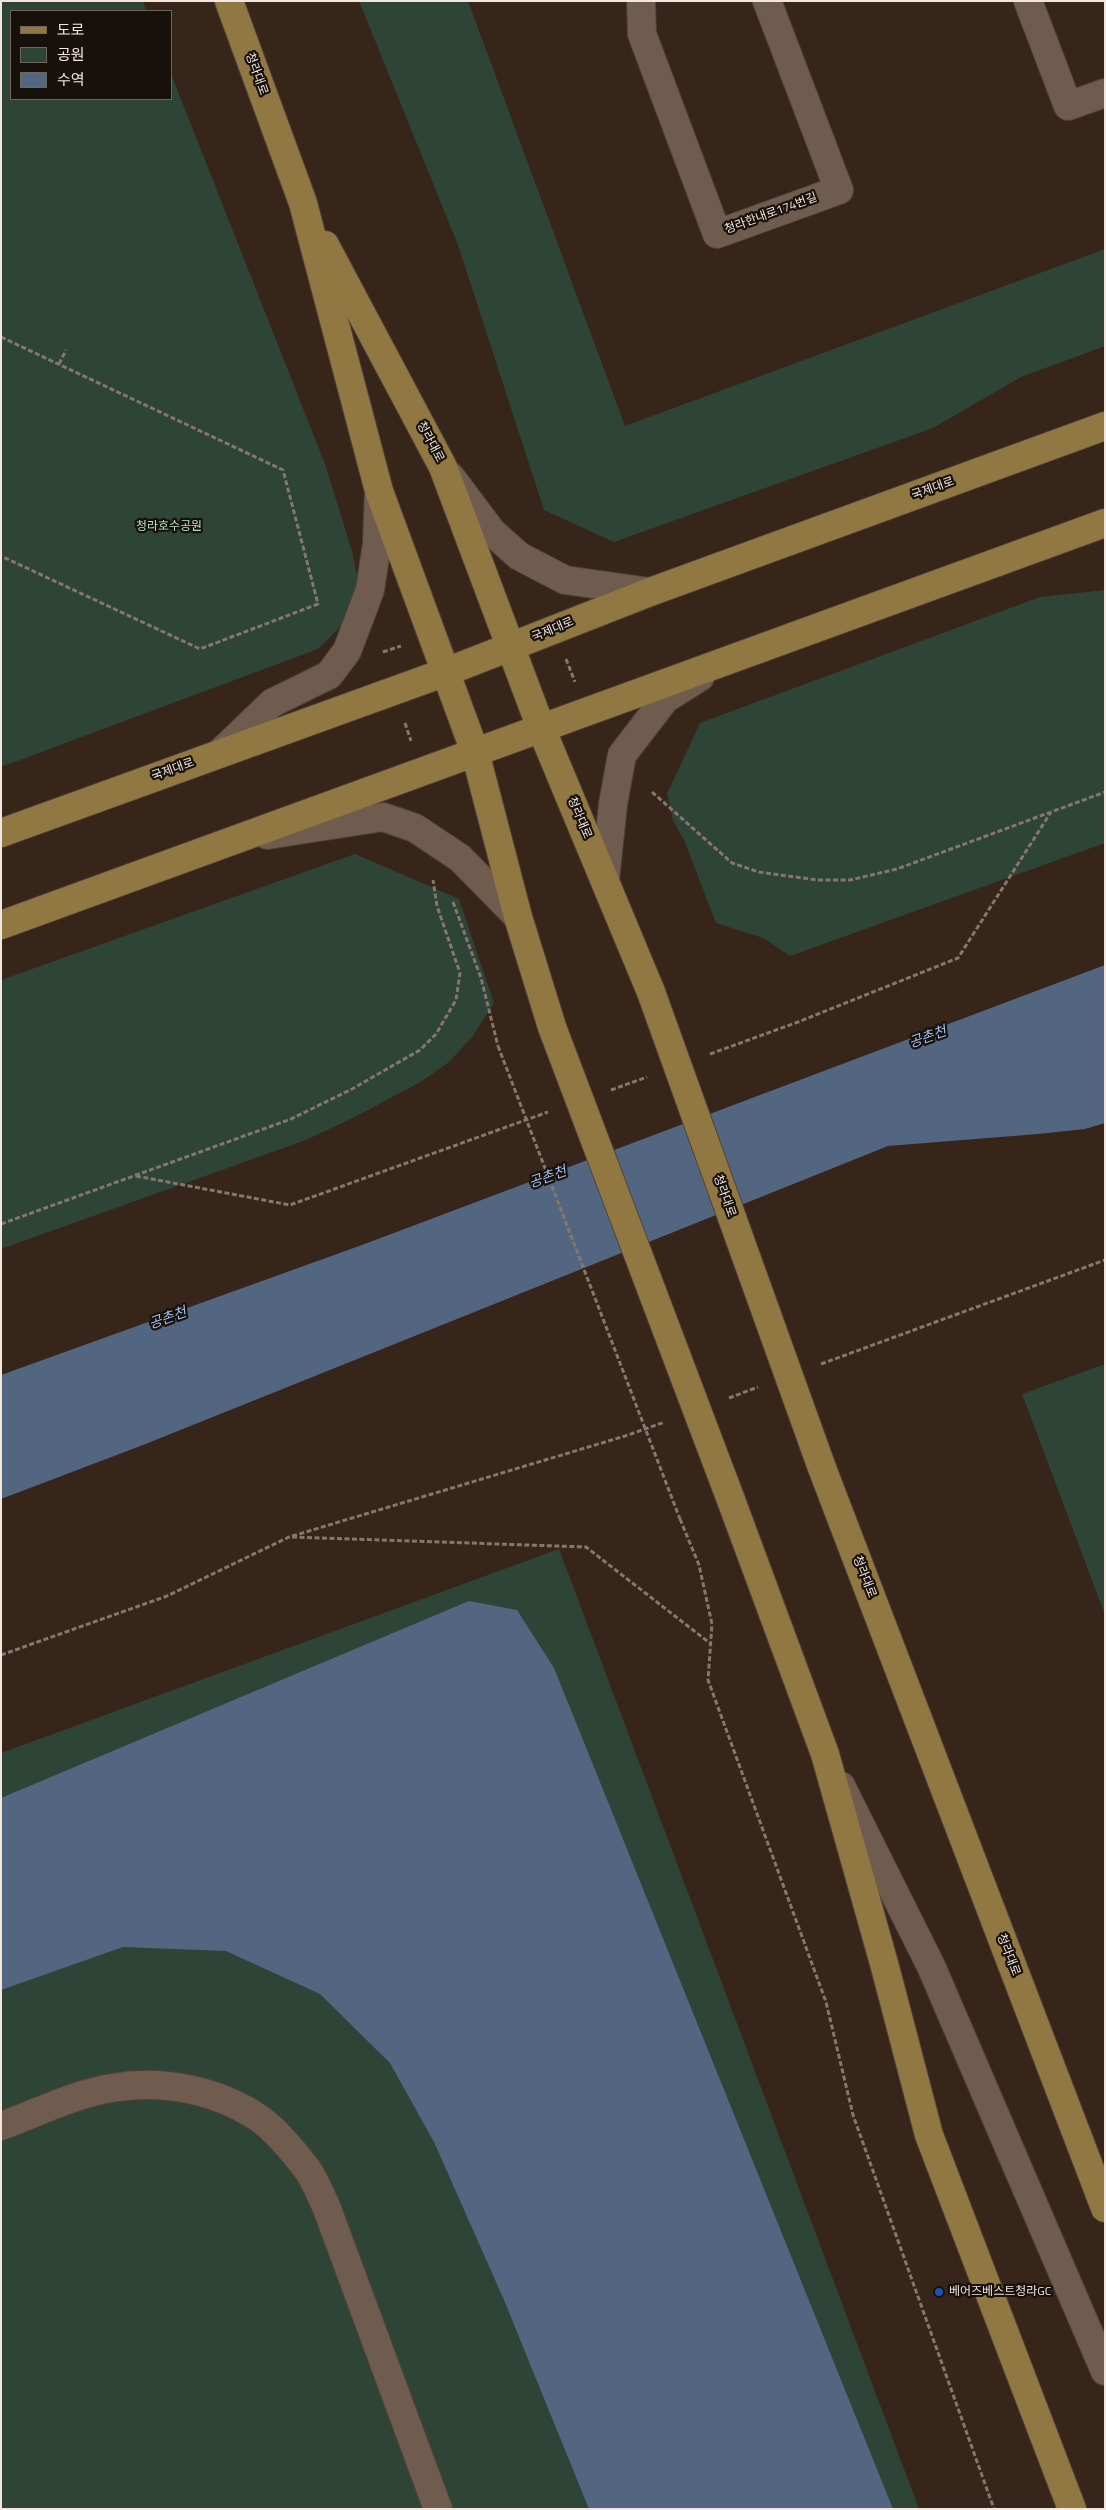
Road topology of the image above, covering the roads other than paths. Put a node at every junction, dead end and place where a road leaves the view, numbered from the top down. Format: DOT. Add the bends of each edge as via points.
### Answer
graph roads {
  1 [pos="229,1"];
  2 [pos="640,1"];
  3 [pos="767,1"];
  4 [pos="1028,1"];
  5 [pos="1105,93"];
  6 [pos="304,203"];
  7 [pos="1105,426"];
  8 [pos="443,467"];
  9 [pos="379,491"];
  10 [pos="1105,523"];
  11 [pos="650,592"];
  12 [pos="510,648"];
  13 [pos="729,660"];
  14 [pos="446,672"];
  15 [pos="541,728"];
  16 [pos="474,752"];
  17 [pos="220,753"];
  18 [pos="1,833"];
  19 [pos="236,840"];
  20 [pos="605,880"];
  21 [pos="518,917"];
  22 [pos="1,925"];
  23 [pos="825,1754"];
  24 [pos="1,2126"];
  25 [pos="1105,2208"];
  26 [pos="1105,2371"];
  27 [pos="438,2509"];
  28 [pos="1072,2509"];
  1 -- 6 [label="main road, 청라대로"];
  2 -- 3 [label="street, 청라한내로174번길" via="642,34 717,234 839,190"];
  4 -- 5 [label="street" via="1068,106"];
  6 -- 8 [label="main road, 청라대로"];
  6 -- 9 [label="main road, 청라대로"];
  7 -- 11 [label="main road, 국제대로"];
  8 -- 11 [label="street" via="492,532 519,556 565,580"];
  8 -- 12 [label="main road, 청라대로"];
  9 -- 14 [label="main road, 청라대로"];
  9 -- 17 [label="street" via="370,590 347,651 329,675 272,703"];
  10 -- 13 [label="main road"];
  11 -- 12 [label="main road, 국제대로"];
  12 -- 14 [label="main road, 국제대로"];
  12 -- 15 [label="main road, 청라대로"];
  13 -- 15 [label="main road"];
  13 -- 20 [label="street" via="665,699 622,755"];
  14 -- 16 [label="main road, 청라대로"];
  14 -- 17 [label="main road, 국제대로"];
  15 -- 16 [label="main road"];
  15 -- 20 [label="main road, 청라대로"];
  16 -- 19 [label="main road"];
  16 -- 21 [label="main road, 청라대로"];
  17 -- 18 [label="main road, 국제대로"];
  19 -- 21 [label="street" via="383,818 415,828 460,858"];
  19 -- 22 [label="main road"];
  20 -- 25 [label="main road, 청라대로, bridge" via="651,992 822,1468"];
  21 -- 23 [label="main road, 청라대로, bridge" via="552,1027"];
  23 -- 26 [label="street" via="931,1966"];
  23 -- 28 [label="main road, 청라대로" via="930,2135"];
  24 -- 27 [label="street" via="112,2088 151,2085 189,2088 261,2119 308,2170 326,2206"];
}
